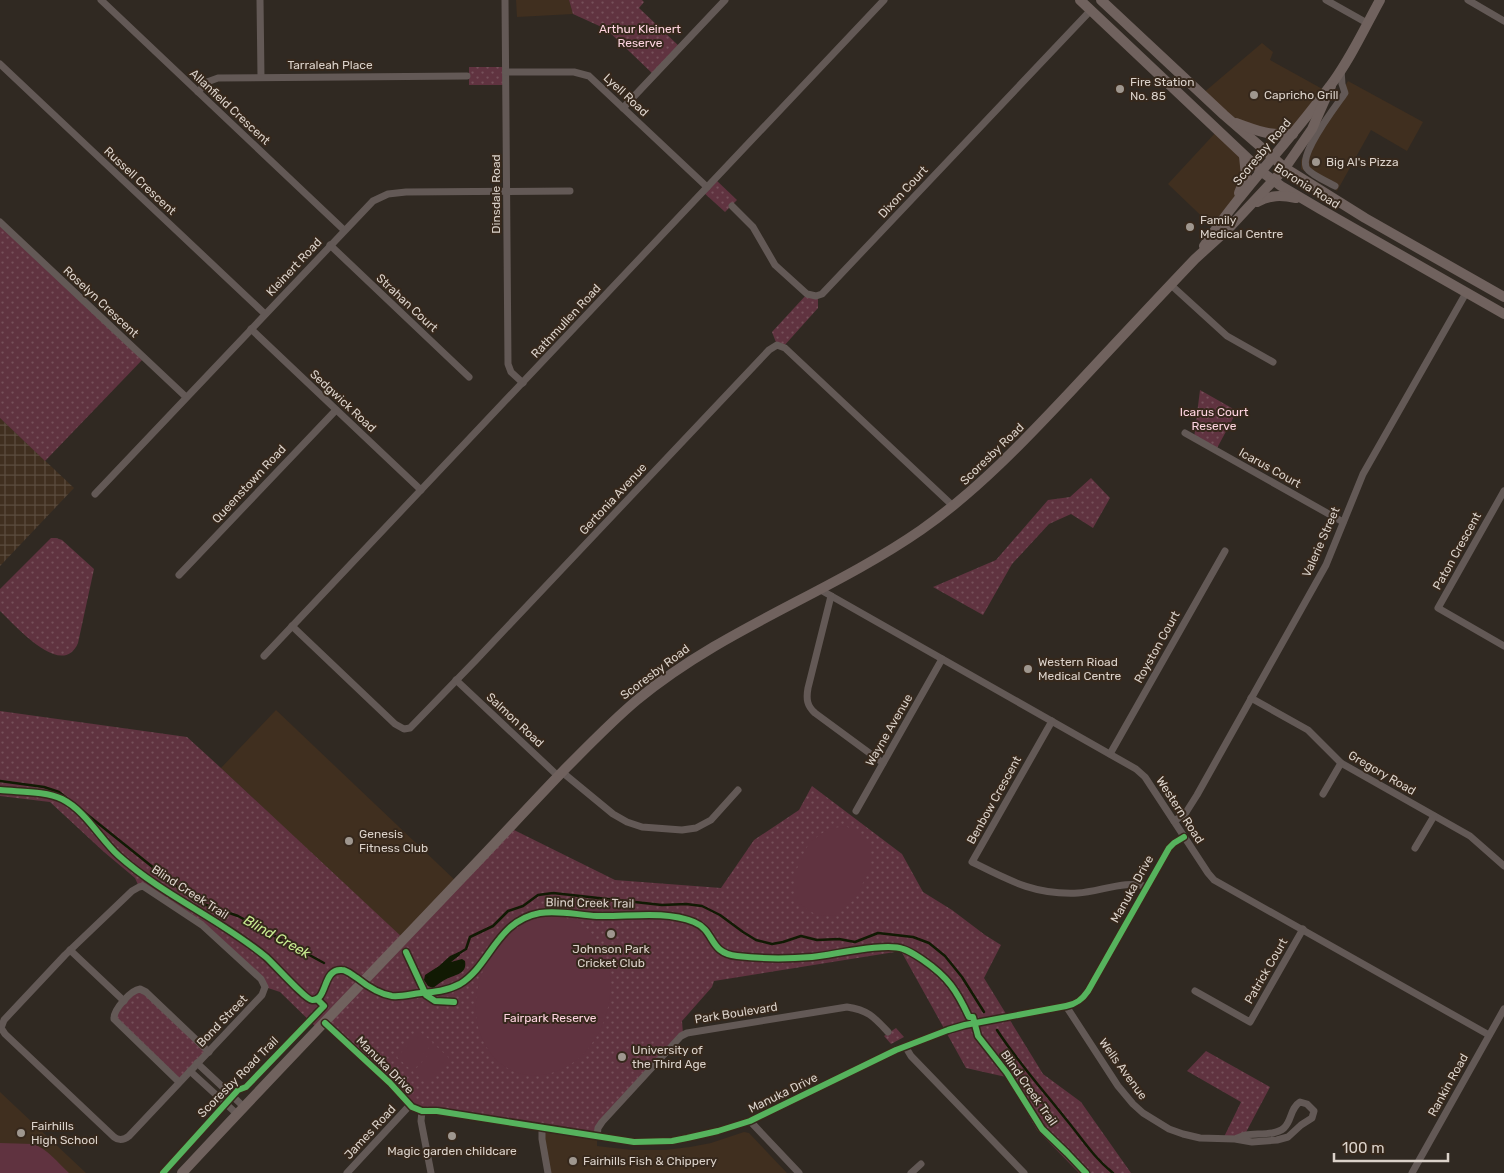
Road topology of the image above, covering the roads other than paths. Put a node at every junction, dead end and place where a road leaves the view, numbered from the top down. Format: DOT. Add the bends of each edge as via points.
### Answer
graph roads {
  1 [pos="101,0"];
  2 [pos="260,0"];
  3 [pos="505,0"];
  4 [pos="725,0"];
  5 [pos="884,0"];
  6 [pos="1080,0"];
  7 [pos="1101,0"];
  8 [pos="1326,0"];
  9 [pos="1380,0"];
  10 [pos="1468,0"];
  11 [pos="1091,10"];
  12 [pos="1503,17"];
  13 [pos="1367,23"];
  14 [pos="0,64"];
  15 [pos="1341,69"];
  16 [pos="506,72"];
  17 [pos="468,76"];
  18 [pos="261,77"];
  19 [pos="1331,86"];
  20 [pos="198,92"];
  21 [pos="623,108"];
  22 [pos="1231,120"];
  23 [pos="1293,134"];
  24 [pos="1244,156"];
  25 [pos="1273,158"];
  26 [pos="1285,168"];
  27 [pos="1262,172"];
  28 [pos="1273,181"];
  29 [pos="1335,186"];
  30 [pos="707,187"];
  31 [pos="507,191"];
  32 [pos="570,191"];
  33 [pos="1302,199"];
  34 [pos="1234,203"];
  35 [pos="1250,205"];
  36 [pos="732,206"];
  37 [pos="0,222"];
  38 [pos="344,230"];
  39 [pos="330,245"];
  40 [pos="1195,259"];
  41 [pos="1171,285"];
  42 [pos="1466,292"];
  43 [pos="1504,297"];
  44 [pos="265,314"];
  45 [pos="1504,314"];
  46 [pos="251,329"];
  47 [pos="1273,362"];
  48 [pos="469,377"];
  49 [pos="522,383"];
  50 [pos="186,397"];
  51 [pos="336,410"];
  52 [pos="1186,433"];
  53 [pos="421,490"];
  54 [pos="1504,491"];
  55 [pos="94,494"];
  56 [pos="953,506"];
  57 [pos="1343,522"];
  58 [pos="1224,550"];
  59 [pos="179,574"];
  60 [pos="819,589"];
  61 [pos="831,596"];
  62 [pos="292,626"];
  63 [pos="1504,646"];
  64 [pos="264,656"];
  65 [pos="942,659"];
  66 [pos="456,680"];
  67 [pos="1251,698"];
  68 [pos="1052,721"];
  69 [pos="1110,754"];
  70 [pos="883,763"];
  71 [pos="1340,763"];
  72 [pos="560,774"];
  73 [pos="738,790"];
  74 [pos="1323,794"];
  75 [pos="856,811"];
  76 [pos="1434,816"];
  77 [pos="1174,822"];
  78 [pos="1184,837"];
  79 [pos="1415,848"];
  80 [pos="1504,866"];
  81 [pos="1147,887"];
  82 [pos="1303,929"];
  83 [pos="70,950"];
  84 [pos="1195,991"];
  85 [pos="124,1001"];
  86 [pos="1066,1006"];
  87 [pos="1504,1009"];
  88 [pos="325,1023"];
  89 [pos="888,1032"];
  90 [pos="1489,1035"];
  91 [pos="905,1046"];
  92 [pos="209,1052"];
  93 [pos="197,1064"];
  94 [pos="190,1071"];
  95 [pos="180,1082"];
  96 [pos="410,1105"];
  97 [pos="240,1110"];
  98 [pos="422,1111"];
  99 [pos="750,1121"];
  100 [pos="542,1128"];
  101 [pos="597,1136"];
  102 [pos="1234,1139"];
  103 [pos="921,1164"];
  104 [pos="182,1173"];
  105 [pos="347,1173"];
  106 [pos="431,1173"];
  107 [pos="548,1173"];
  108 [pos="799,1173"];
  109 [pos="911,1173"];
  110 [pos="1024,1173"];
  111 [pos="1412,1173"];
  1 -- 20 [label="street, Allanfield Crescent"];
  2 -- 18 [label="street"];
  3 -- 16 [label="street, Dinsdale Road"];
  4 -- 21 [label="street"];
  5 -- 30 [label="street, Rathmullen Road"];
  6 -- 11 [label="main road, Boronia Road"];
  7 -- 22 [label="main road, Boronia Road"];
  8 -- 13 [label="street"];
  9 -- 13 [label="main road, Scoresby Road"];
  10 -- 12 [label="street"];
  11 -- 24 [label="main road, Boronia Road"];
  11 -- 36 [label="street, Dixon Court" via="822,294 807,294 773,262 753,227"];
  13 -- 15 [label="main road, Scoresby Road"];
  14 -- 44 [label="street, Russell Crescent"];
  15 -- 19 [label="main road, Scoresby Road"];
  15 -- 29 [label="street" via="1345,93 1311,144 1305,164 1308,171"];
  16 -- 21 [label="street, Lyell Road" via="579,72 593,79"];
  16 -- 31 [label="street, Dinsdale Road"];
  17 -- 18 [label="street, Tarraleah Place"];
  18 -- 20 [label="street, Tarraleah Place" via="214,78"];
  19 -- 23 [label="main road, Scoresby Road"];
  19 -- 26 [label="main road, Scoresby Road" via="1312,129"];
  20 -- 38 [label="street, Allanfield Crescent"];
  21 -- 30 [label="street, Lyell Road"];
  22 -- 23 [label="main road" via="1264,133"];
  22 -- 25 [label="main road, Boronia Road"];
  23 -- 25 [label="main road, Scoresby Road"];
  24 -- 27 [label="main road, Boronia Road"];
  24 -- 34 [label="main road" via="1245,179"];
  25 -- 26 [label="main road, Boronia Road"];
  25 -- 27 [label="main road, Scoresby Road"];
  26 -- 28 [label="main road, Scoresby Road"];
  26 -- 43 [label="main road, Boronia Road"];
  27 -- 28 [label="main road, Boronia Road"];
  27 -- 34 [label="main road, Scoresby Road"];
  28 -- 33 [label="main road, Boronia Road"];
  28 -- 35 [label="main road, Scoresby Road"];
  30 -- 49 [label="street, Rathmullen Road"];
  31 -- 32 [label="street, Kleinert Road"];
  31 -- 38 [label="street, Kleinert Road" via="388,194 369,204"];
  31 -- 49 [label="street, Dinsdale Road" via="508,364"];
  33 -- 35 [label="main road" via="1277,196"];
  33 -- 42 [label="main road, Boronia Road"];
  34 -- 40 [label="main road, Scoresby Road"];
  35 -- 40 [label="main road, Scoresby Road"];
  37 -- 50 [label="street, Roselyn Crescent"];
  38 -- 39 [label="street, Kleinert Road"];
  39 -- 44 [label="street, Kleinert Road"];
  39 -- 48 [label="street, Strahan Court"];
  40 -- 41 [label="main road, Scoresby Road"];
  41 -- 47 [label="street" via="1227,336"];
  41 -- 56 [label="main road, Scoresby Road" via="1003,462"];
  42 -- 45 [label="main road, Boronia Road"];
  42 -- 57 [label="street, Valerie Street" via="1363,474"];
  44 -- 46 [label="street, Kleinert Road"];
  46 -- 50 [label="street, Kleinert Road"];
  46 -- 51 [label="street, Sedgwick Road"];
  49 -- 53 [label="street, Rathmullen Road"];
  50 -- 55 [label="street, Kleinert Road"];
  51 -- 53 [label="street, Sedgwick Road"];
  51 -- 59 [label="street, Queenstown Road"];
  52 -- 57 [label="street, Icarus Court"];
  53 -- 62 [label="street, Rathmullen Road"];
  54 -- 63 [label="street, Paton Crescent" via="1438,608"];
  56 -- 60 [label="main road, Scoresby Road" via="893,548"];
  56 -- 66 [label="street, Gertonia Avenue" via="786,348 774,346"];
  57 -- 67 [label="street, Valerie Street" via="1326,565"];
  58 -- 69 [label="street, Royston Court"];
  60 -- 61 [label="street, Western Road"];
  60 -- 72 [label="main road, Scoresby Road" via="682,666 620,714"];
  61 -- 65 [label="street, Western Road"];
  61 -- 70 [label="street" via="807,702 815,713"];
  62 -- 64 [label="street, Rathmullen Road"];
  62 -- 66 [label="street, Gertonia Avenue" via="404,729 413,726"];
  65 -- 68 [label="street, Western Road"];
  65 -- 70 [label="street, Wayne Avenue"];
  66 -- 72 [label="street, Salmon Road"];
  67 -- 71 [label="street, Gregory Road" via="1308,730"];
  67 -- 77 [label="street, Valerie Street" via="1197,795 1185,814"];
  68 -- 69 [label="street, Western Road"];
  68 -- 81 [label="street, Benbow Crescent" via="972,862 1014,883 1046,892 1079,893 1136,884"];
  69 -- 77 [label="street, Western Road" via="1142,774"];
  70 -- 75 [label="street, Wayne Avenue"];
  71 -- 74 [label="street"];
  71 -- 76 [label="street, Gregory Road"];
  72 -- 73 [label="street, Salmon Road" via="620,819 649,828 682,830 702,825 711,820"];
  72 -- 88 [label="main road, Scoresby Road"];
  76 -- 79 [label="street"];
  76 -- 80 [label="street, Gregory Road" via="1478,841"];
  77 -- 78 [label="street, Western Road"];
  78 -- 81 [label="street, Manuka Drive" via="1169,848"];
  78 -- 82 [label="street, Western Road" via="1214,880"];
  81 -- 86 [label="street, Manuka Drive" via="1085,996"];
  82 -- 84 [label="street, Patrick Court" via="1250,1022"];
  82 -- 90 [label="street, Western Road"];
  83 -- 85 [label="street"];
  83 -- 92 [label="street, Bond Street" via="139,886 147,888 202,925 261,979 265,987 262,995"];
  83 -- 95 [label="street, Bond Street" via="4,1020 2,1032 116,1139 128,1137"];
  85 -- 92 [label="street" via="136,990 144,991"];
  85 -- 95 [label="street" via="113,1016 116,1021"];
  86 -- 91 [label="street, Manuka Drive" via="948,1030"];
  86 -- 102 [label="street, Wells Avenue" via="1125,1095 1143,1113 1183,1134"];
  87 -- 90 [label="street, Rankin Road"];
  88 -- 96 [label="street, Manuka Drive"];
  88 -- 97 [label="main road, Scoresby Road"];
  89 -- 101 [label="street, Park Boulevard" via="870,1014 847,1007 686,1033 602,1122"];
  90 -- 111 [label="street, Rankin Road"];
  91 -- 99 [label="street, Manuka Drive"];
  91 -- 110 [label="street"];
  92 -- 93 [label="street, Bond Street"];
  93 -- 94 [label="street, Bond Street"];
  93 -- 97 [label="street"];
  94 -- 95 [label="street, Bond Street"];
  94 -- 97 [label="street"];
  96 -- 98 [label="street, Manuka Drive"];
  96 -- 105 [label="street, James Road"];
  97 -- 104 [label="main road, Scoresby Road"];
  98 -- 100 [label="street, Manuka Drive"];
  98 -- 106 [label="street"];
  99 -- 101 [label="street, Manuka Drive" via="710,1134 672,1140 634,1142"];
  99 -- 108 [label="street"];
  100 -- 101 [label="street, Manuka Drive"];
  100 -- 107 [label="street"];
  102 -- 102 [label="street, Wells Avenue" via="1282,1130 1300,1102 1314,1111 1312,1118 1283,1139 1252,1142"];
  103 -- 109 [label="street"];
}
